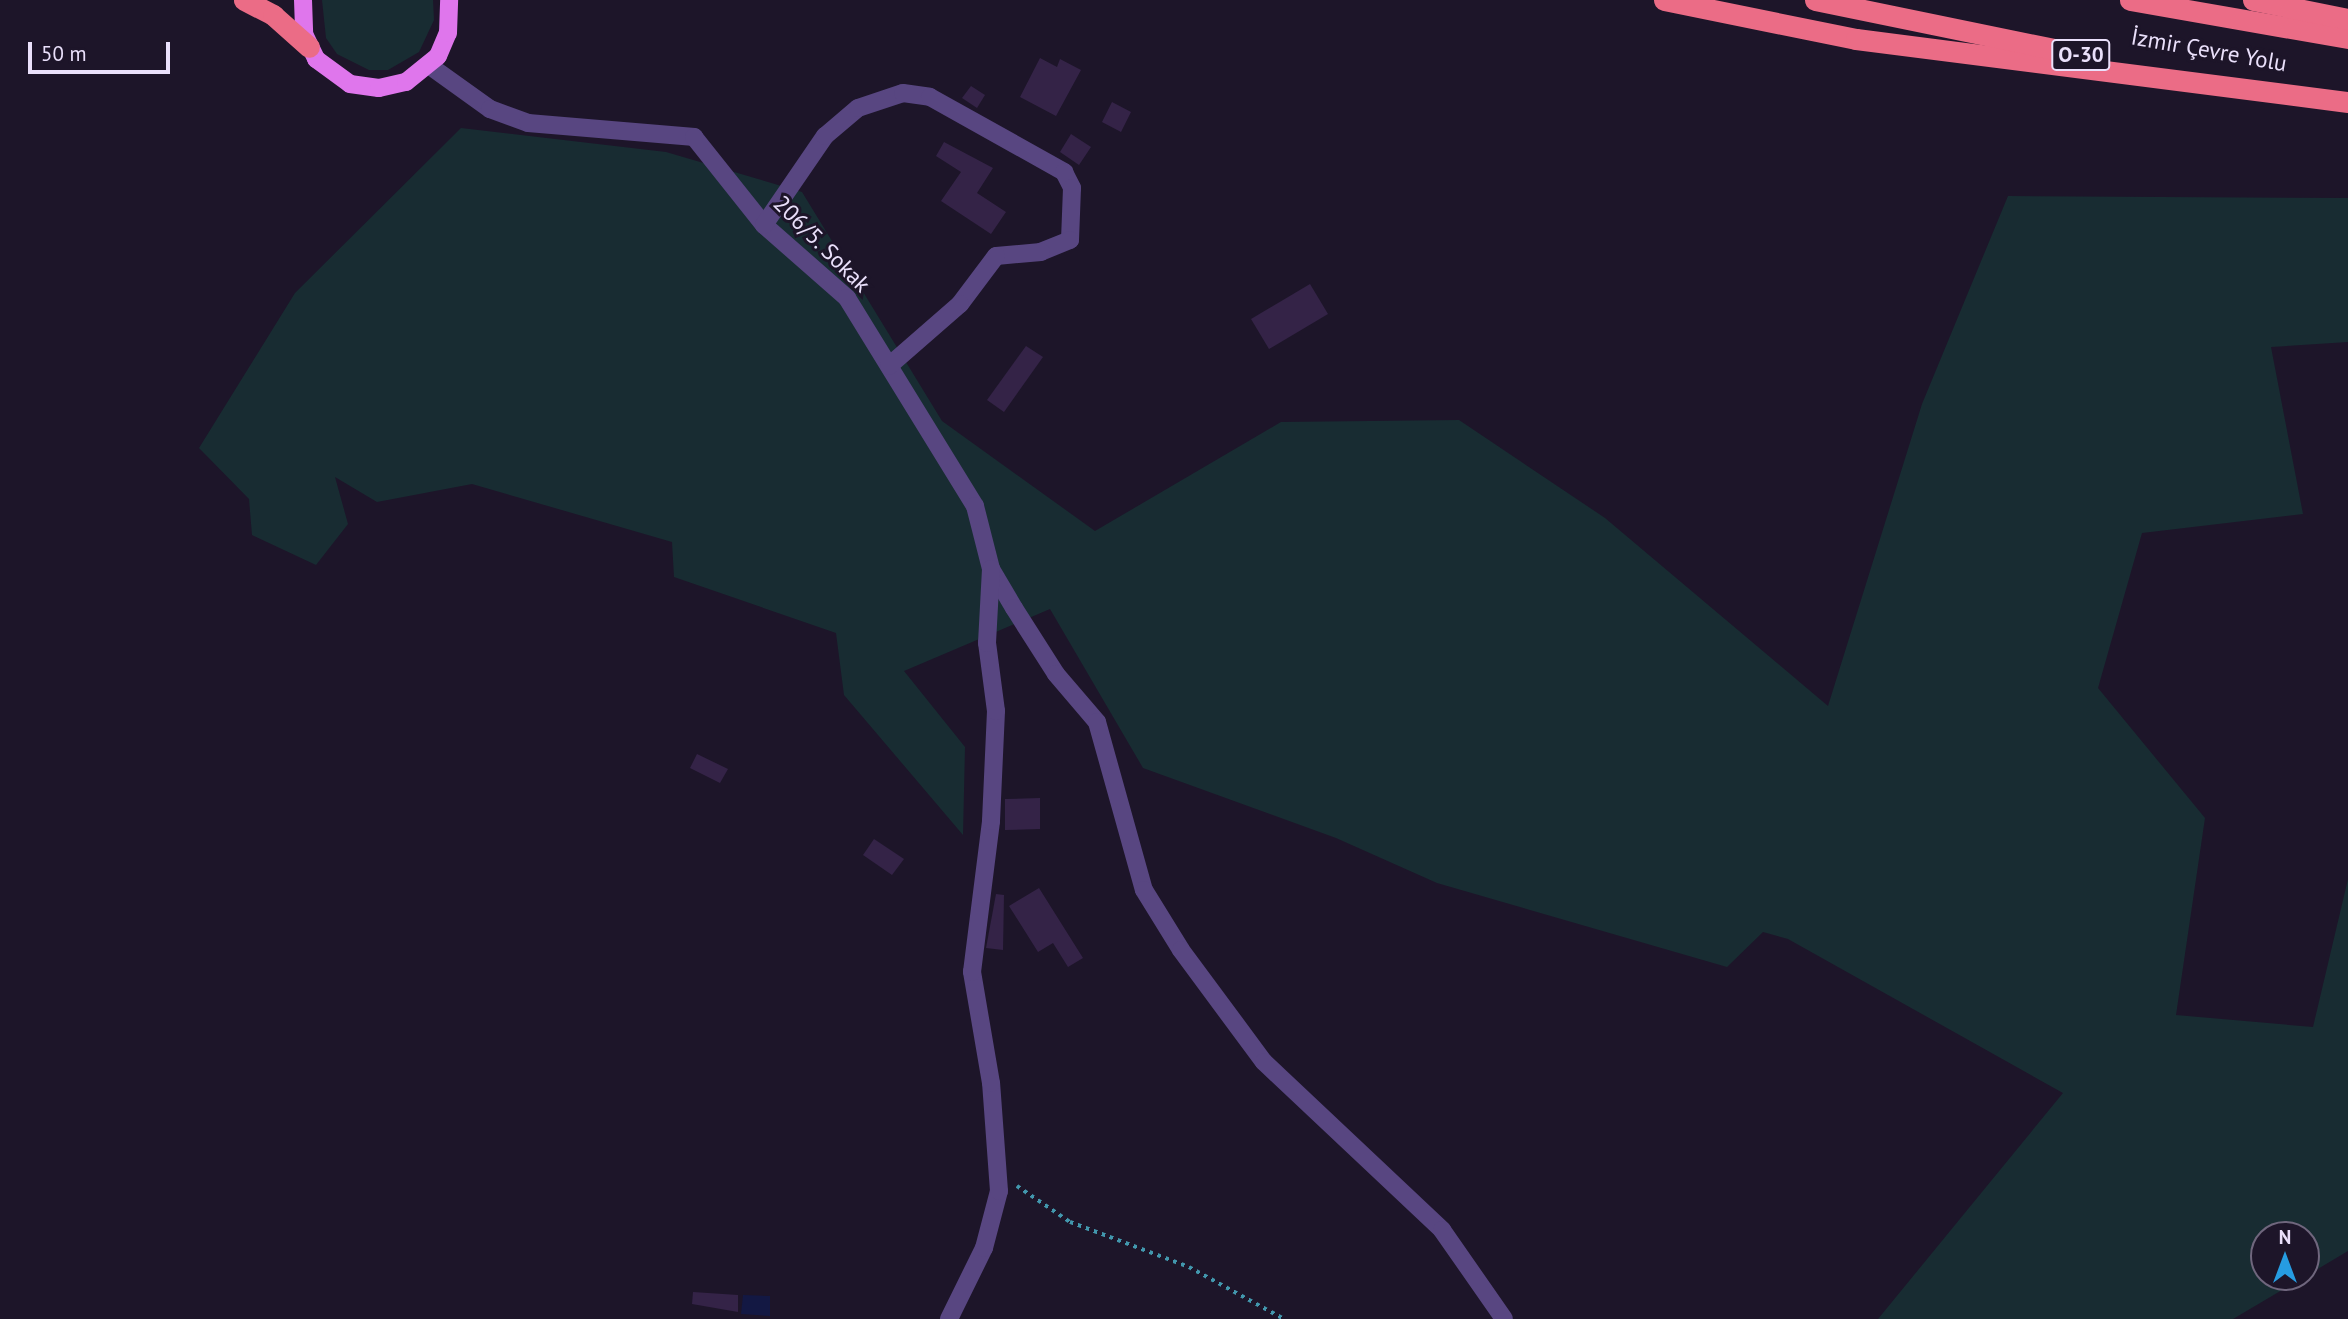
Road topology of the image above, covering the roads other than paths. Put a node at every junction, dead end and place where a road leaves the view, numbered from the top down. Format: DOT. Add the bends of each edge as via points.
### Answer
graph roads {
  1 [pos="244,0"];
  2 [pos="303,0"];
  3 [pos="449,0"];
  4 [pos="1664,0"];
  5 [pos="1815,0"];
  6 [pos="2130,0"];
  7 [pos="2253,0"];
  8 [pos="2348,19"];
  9 [pos="2348,38"];
  10 [pos="309,47"];
  11 [pos="430,66"];
  12 [pos="2348,101"];
  13 [pos="764,225"];
  14 [pos="889,366"];
  15 [pos="991,569"];
  16 [pos="949,1319"];
  17 [pos="1504,1319"];
  1 -- 10 [label="highway" via="273,15"];
  2 -- 10 [label="main road"];
  3 -- 11 [label="main road" via="448,33"];
  4 -- 12 [label="highway" via="1856,40"];
  5 -- 12 [label="highway, İzmir Çevre Yolu / O-30" via="2056,51"];
  6 -- 9 [label="highway, İzmir Çevre Yolu"];
  7 -- 8 [label="highway"];
  10 -- 11 [label="main road" via="326,70 364,88 406,82"];
  11 -- 13 [label="street, 206/5. Sokak" via="491,109 528,123 694,137"];
  13 -- 14 [label="street, 206/5. Sokak" via="847,298"];
  13 -- 14 [label="street" via="825,136 858,108 903,93 930,97 1063,172 1072,188 1070,240 1041,252 996,256 960,304"];
  14 -- 15 [label="street, 206/5. Sokak" via="975,506"];
  15 -- 16 [label="street" via="987,643 996,711 991,821 972,972 991,1083 999,1191 984,1248"];
  15 -- 17 [label="street" via="1056,674 1097,722 1144,890 1181,950 1264,1062 1442,1230"];
}
